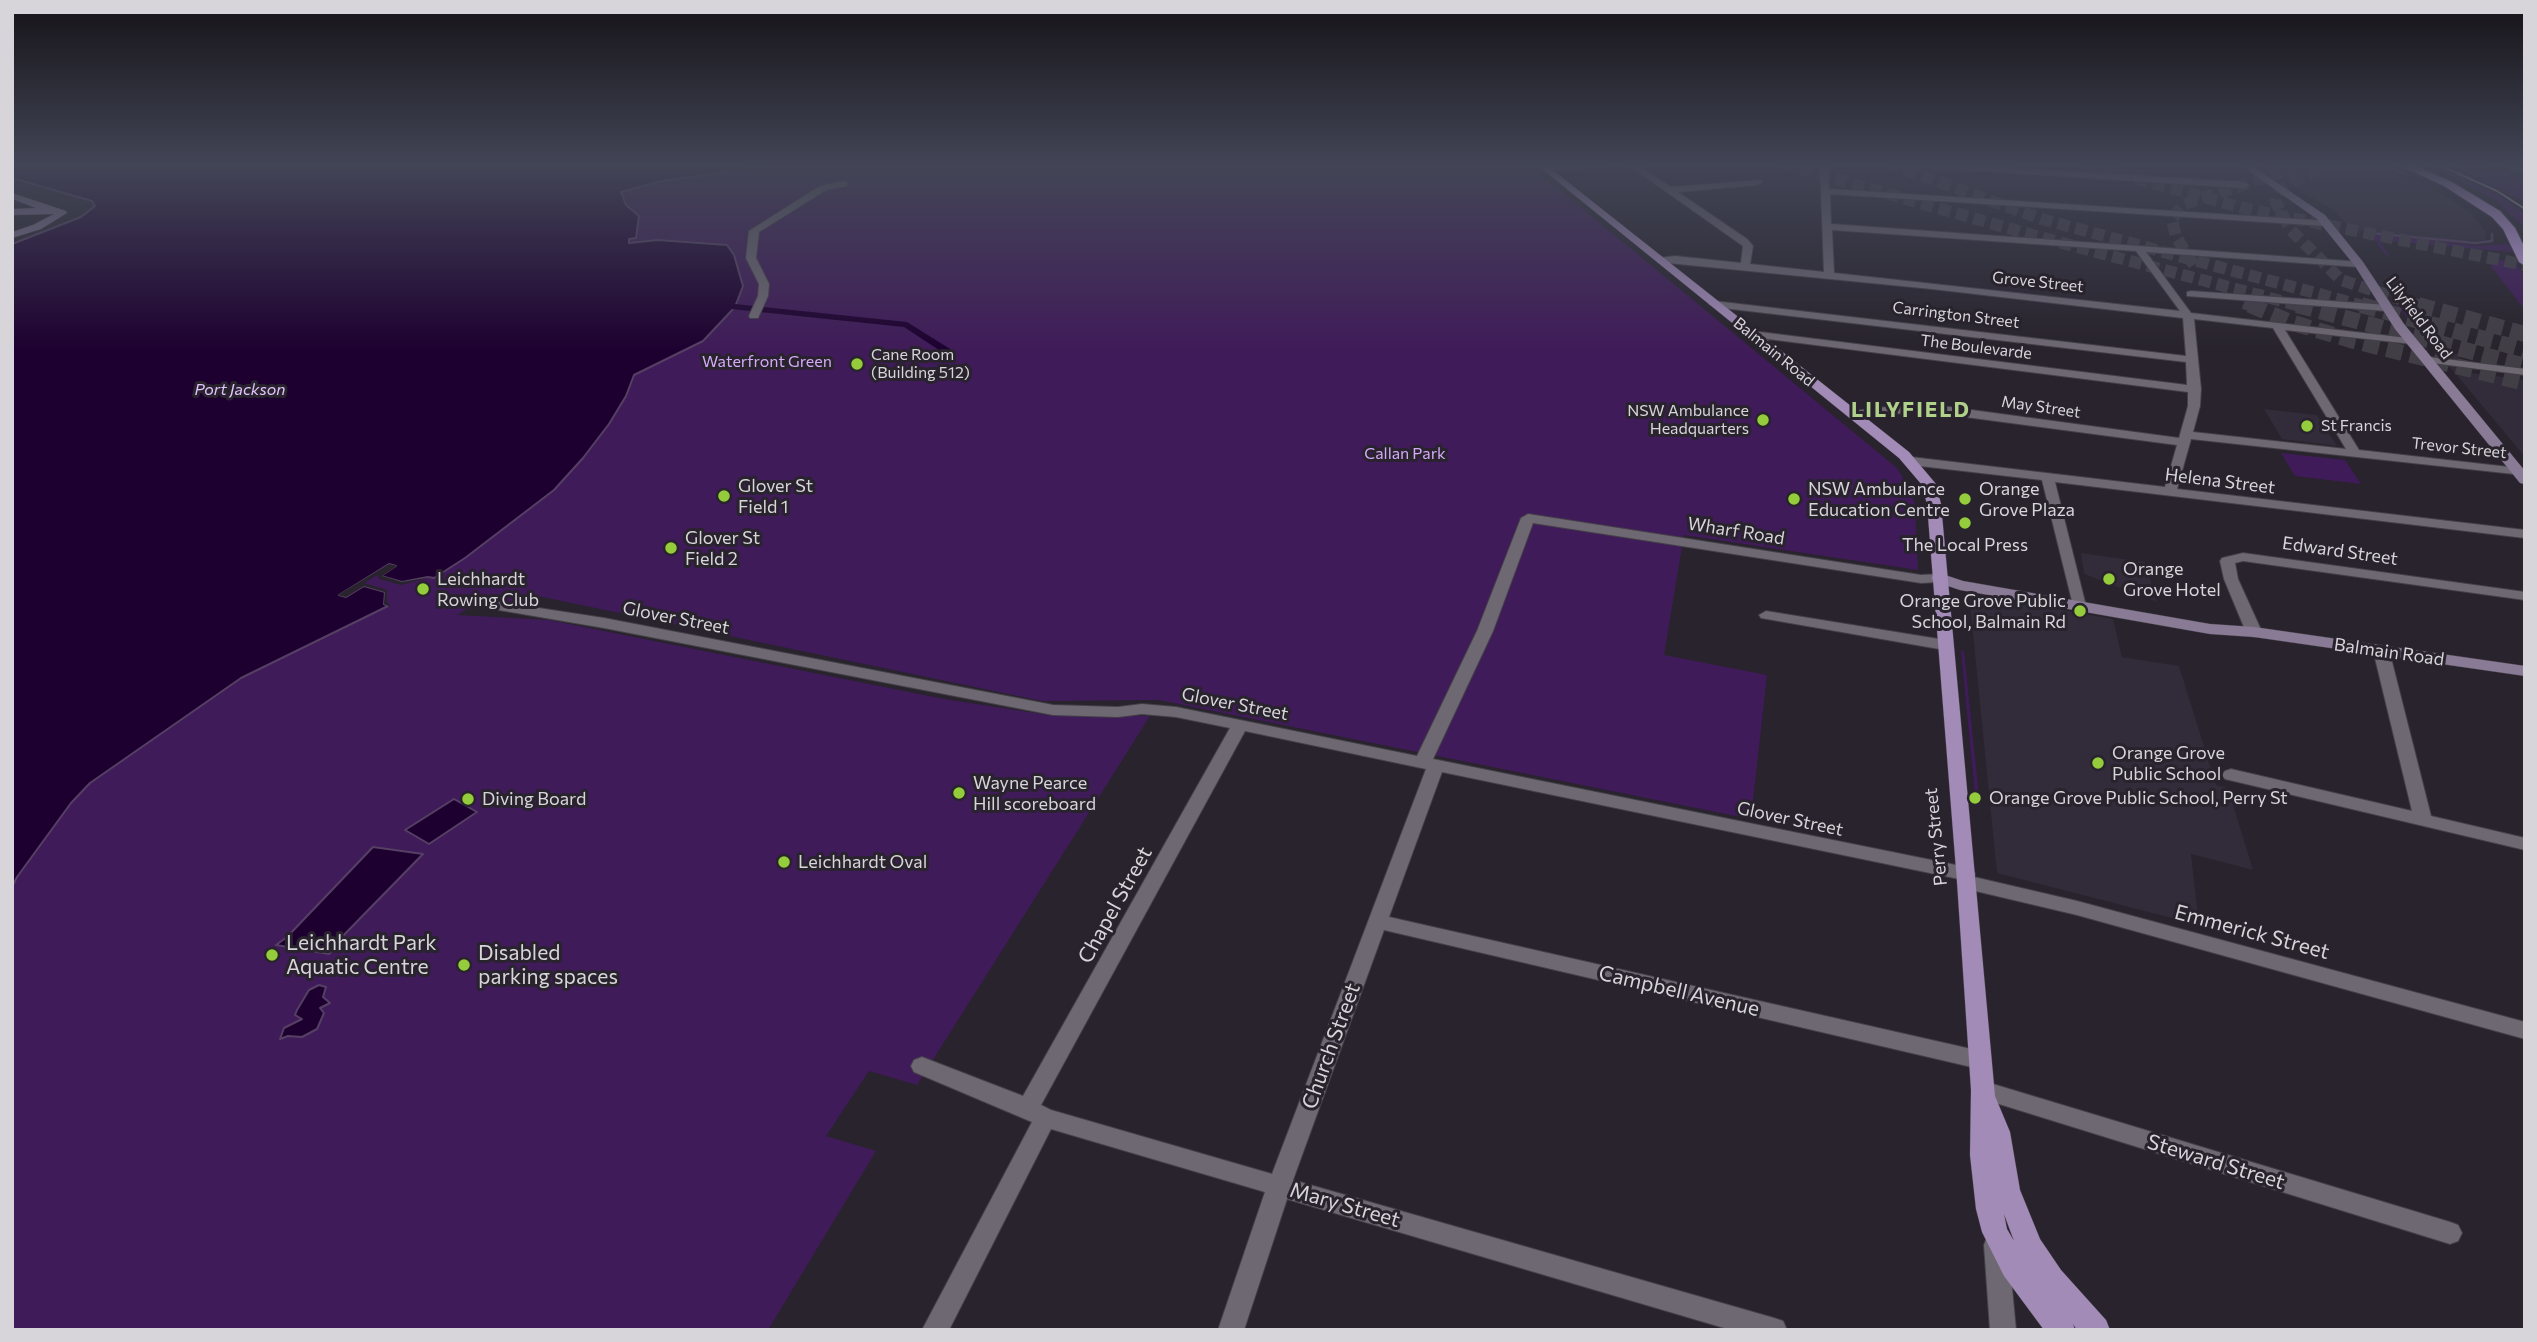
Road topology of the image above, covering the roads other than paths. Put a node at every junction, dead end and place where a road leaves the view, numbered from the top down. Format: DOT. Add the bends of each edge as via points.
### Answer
graph roads {
  1 [pos="1828,226"];
  2 [pos="36,227"];
  3 [pos="760,227"];
  4 [pos="1619,227"];
  5 [pos="1723,227"];
  6 [pos="1837,227"];
  7 [pos="2329,227"];
  8 [pos="2508,227"];
  9 [pos="12,235"];
  10 [pos="2138,248"];
  11 [pos="1661,260"];
  12 [pos="2525,262"];
  13 [pos="2359,264"];
  14 [pos="1745,267"];
  15 [pos="1829,276"];
  16 [pos="2191,294"];
  17 [pos="1714,304"];
  18 [pos="2387,308"];
  19 [pos="756,312"];
  20 [pos="2189,315"];
  21 [pos="2277,326"];
  22 [pos="1752,334"];
  23 [pos="2412,341"];
  24 [pos="2194,360"];
  25 [pos="2429,360"];
  26 [pos="2525,372"];
  27 [pos="2195,389"];
  28 [pos="1853,415"];
  29 [pos="2186,439"];
  30 [pos="2355,454"];
  31 [pos="1911,461"];
  32 [pos="2522,476"];
  33 [pos="2048,478"];
  34 [pos="2170,492"];
  35 [pos="1528,518"];
  36 [pos="2525,534"];
  37 [pos="1940,578"];
  38 [pos="2525,596"];
  39 [pos="2079,602"];
  40 [pos="493,605"];
  41 [pos="1766,615"];
  42 [pos="2254,632"];
  43 [pos="1945,645"];
  44 [pos="2381,650"];
  45 [pos="2525,671"];
  46 [pos="1241,724"];
  47 [pos="1429,764"];
  48 [pos="2231,775"];
  49 [pos="2423,820"];
  50 [pos="2525,844"];
  51 [pos="1966,878"];
  52 [pos="1377,921"];
  53 [pos="2525,1031"];
  54 [pos="1980,1060"];
  55 [pos="922,1066"];
  56 [pos="1983,1090"];
  57 [pos="1037,1113"];
  58 [pos="1279,1186"];
  59 [pos="1995,1232"];
  60 [pos="2450,1233"];
  61 [pos="935,1330"];
  62 [pos="1231,1330"];
  63 [pos="1774,1330"];
  64 [pos="2003,1330"];
  65 [pos="2061,1330"];
  66 [pos="2096,1330"];
  1 -- 15 [label="street"];
  2 -- 9 [label="main road"];
  3 -- 19 [label="street" via="754,230 751,258 764,284"];
  4 -- 11 [label="main road, Balmain Road"];
  5 -- 14 [label="street" via="1746,243"];
  6 -- 10 [label="street"];
  7 -- 13 [label="main road, Lilyfield Road"];
  8 -- 12 [label="highway"];
  10 -- 13 [label="street"];
  10 -- 20 [label="street"];
  11 -- 14 [label="street, Grove Street"];
  11 -- 17 [label="main road, Balmain Road"];
  13 -- 18 [label="main road, Lilyfield Road"];
  14 -- 15 [label="street, Grove Street"];
  15 -- 20 [label="street, Grove Street"];
  16 -- 18 [label="street"];
  17 -- 22 [label="main road, Balmain Road"];
  17 -- 24 [label="street, Carrington Street"];
  18 -- 23 [label="main road, Lilyfield Road"];
  20 -- 21 [label="street, Grove Street"];
  20 -- 24 [label="street"];
  21 -- 23 [label="street, Grove Street"];
  21 -- 30 [label="street"];
  22 -- 27 [label="street, The Boulevarde"];
  22 -- 28 [label="main road, Balmain Road"];
  23 -- 25 [label="main road, Lilyfield Road"];
  24 -- 27 [label="street"];
  25 -- 26 [label="street"];
  25 -- 32 [label="main road, Lilyfield Road"];
  27 -- 29 [label="street"];
  28 -- 29 [label="street, May Street" via="1920,407"];
  28 -- 31 [label="main road, Balmain Road"];
  29 -- 30 [label="street, Trevor Street"];
  29 -- 34 [label="street"];
  30 -- 32 [label="street, Trevor Street"];
  31 -- 33 [label="street, Helena Street"];
  31 -- 37 [label="main road, Balmain Road" via="1925,476 1933,496"];
  33 -- 34 [label="street, Helena Street"];
  33 -- 39 [label="street"];
  34 -- 36 [label="street, Helena Street"];
  35 -- 37 [label="street, Wharf Road" via="1921,579"];
  35 -- 47 [label="street, Church Street"];
  37 -- 39 [label="main road, Balmain Road"];
  37 -- 43 [label="main road, Perry Street"];
  38 -- 42 [label="street, Edward Street" via="2243,557 2227,561"];
  39 -- 42 [label="main road, Balmain Road" via="2210,629"];
  40 -- 46 [label="street, Glover Street" via="1053,710 1156,710"];
  41 -- 43 [label="street"];
  42 -- 44 [label="main road, Balmain Road"];
  43 -- 51 [label="main road, Perry Street"];
  44 -- 45 [label="main road, Balmain Road"];
  44 -- 49 [label="street"];
  46 -- 47 [label="street, Glover Street"];
  46 -- 57 [label="street, Chapel Street"];
  47 -- 51 [label="street, Glover Street"];
  47 -- 52 [label="street, Church Street"];
  48 -- 49 [label="street"];
  49 -- 50 [label="street"];
  51 -- 53 [label="street, Emmerick Street"];
  51 -- 54 [label="main road, Perry Street"];
  52 -- 54 [label="street, Campbell Avenue"];
  52 -- 58 [label="street, Church Street"];
  54 -- 56 [label="main road, Perry Street"];
  55 -- 57 [label="street, Mary Street"];
  56 -- 59 [label="main road, Perry Street" via="1983,1155"];
  56 -- 60 [label="street, Steward Street"];
  56 -- 66 [label="main road, Perry Street" via="2015,1216 2051,1279"];
  57 -- 58 [label="street, Mary Street"];
  57 -- 61 [label="street, Chapel Street"];
  58 -- 62 [label="street, Church Street"];
  58 -- 63 [label="street, Mary Street"];
  59 -- 64 [label="street, Perry Street"];
  59 -- 65 [label="main road, Perry Street" via="2020,1277"];
}
